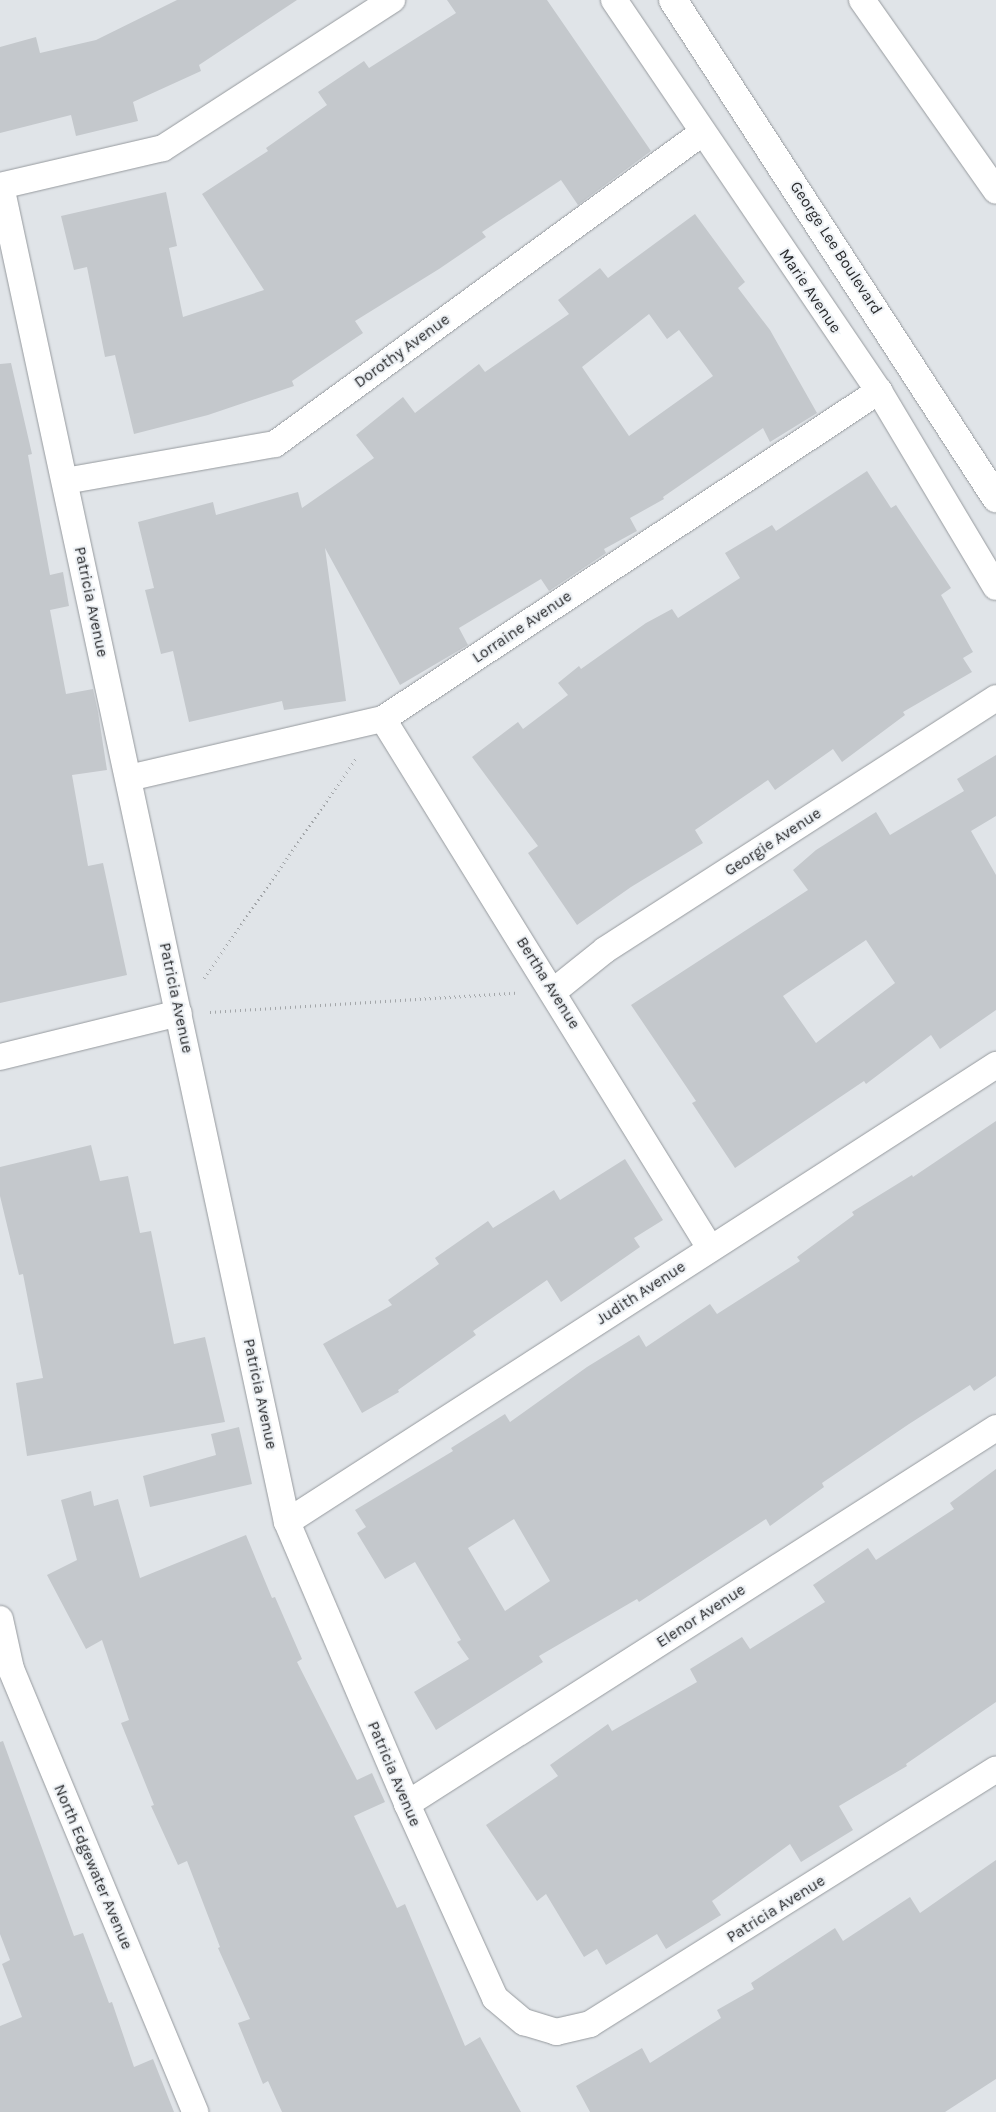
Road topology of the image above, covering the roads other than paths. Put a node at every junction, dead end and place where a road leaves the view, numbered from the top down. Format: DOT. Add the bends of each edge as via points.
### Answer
graph roads {
  1 [pos="392,0"];
  2 [pos="614,0"];
  3 [pos="673,0"];
  4 [pos="862,0"];
  5 [pos="702,133"];
  6 [pos="0,186"];
  7 [pos="996,191"];
  8 [pos="878,391"];
  9 [pos="65,481"];
  10 [pos="996,498"];
  11 [pos="996,587"];
  12 [pos="996,698"];
  13 [pos="383,719"];
  14 [pos="129,778"];
  15 [pos="554,991"];
  16 [pos="179,1014"];
  17 [pos="0,1057"];
  18 [pos="996,1065"];
  19 [pos="710,1248"];
  20 [pos="996,1428"];
  21 [pos="287,1522"];
  22 [pos="0,1619"];
  23 [pos="996,1769"];
  24 [pos="406,1804"];
  25 [pos="195,2112"];
  1 -- 6 [label="street" via="163,148"];
  2 -- 5 [label="street, Marie Avenue"];
  3 -- 10 [label="main road, George Lee Boulevard"];
  4 -- 7 [label="street"];
  5 -- 8 [label="street, Marie Avenue"];
  5 -- 9 [label="street, Dorothy Avenue" via="275,444"];
  6 -- 9 [label="street, Patricia Avenue"];
  8 -- 11 [label="street, Marie Avenue"];
  8 -- 13 [label="street, Lorraine Avenue"];
  9 -- 14 [label="street, Patricia Avenue"];
  12 -- 15 [label="street, Georgie Avenue" via="605,950"];
  13 -- 14 [label="street, Lorraine Avenue"];
  13 -- 15 [label="street, Bertha Avenue"];
  14 -- 16 [label="street, Patricia Avenue"];
  15 -- 19 [label="street, Bertha Avenue"];
  16 -- 17 [label="street"];
  16 -- 21 [label="street, Patricia Avenue"];
  18 -- 19 [label="street, Judith Avenue"];
  19 -- 21 [label="street, Judith Avenue"];
  20 -- 24 [label="street, Elenor Avenue"];
  21 -- 24 [label="street, Patricia Avenue"];
  22 -- 25 [label="street, North Edgewater Avenue" via="11,1669"];
  23 -- 24 [label="street, Patricia Avenue" via="620,2008 590,2024 556,2032 524,2022 495,1998"];
}
